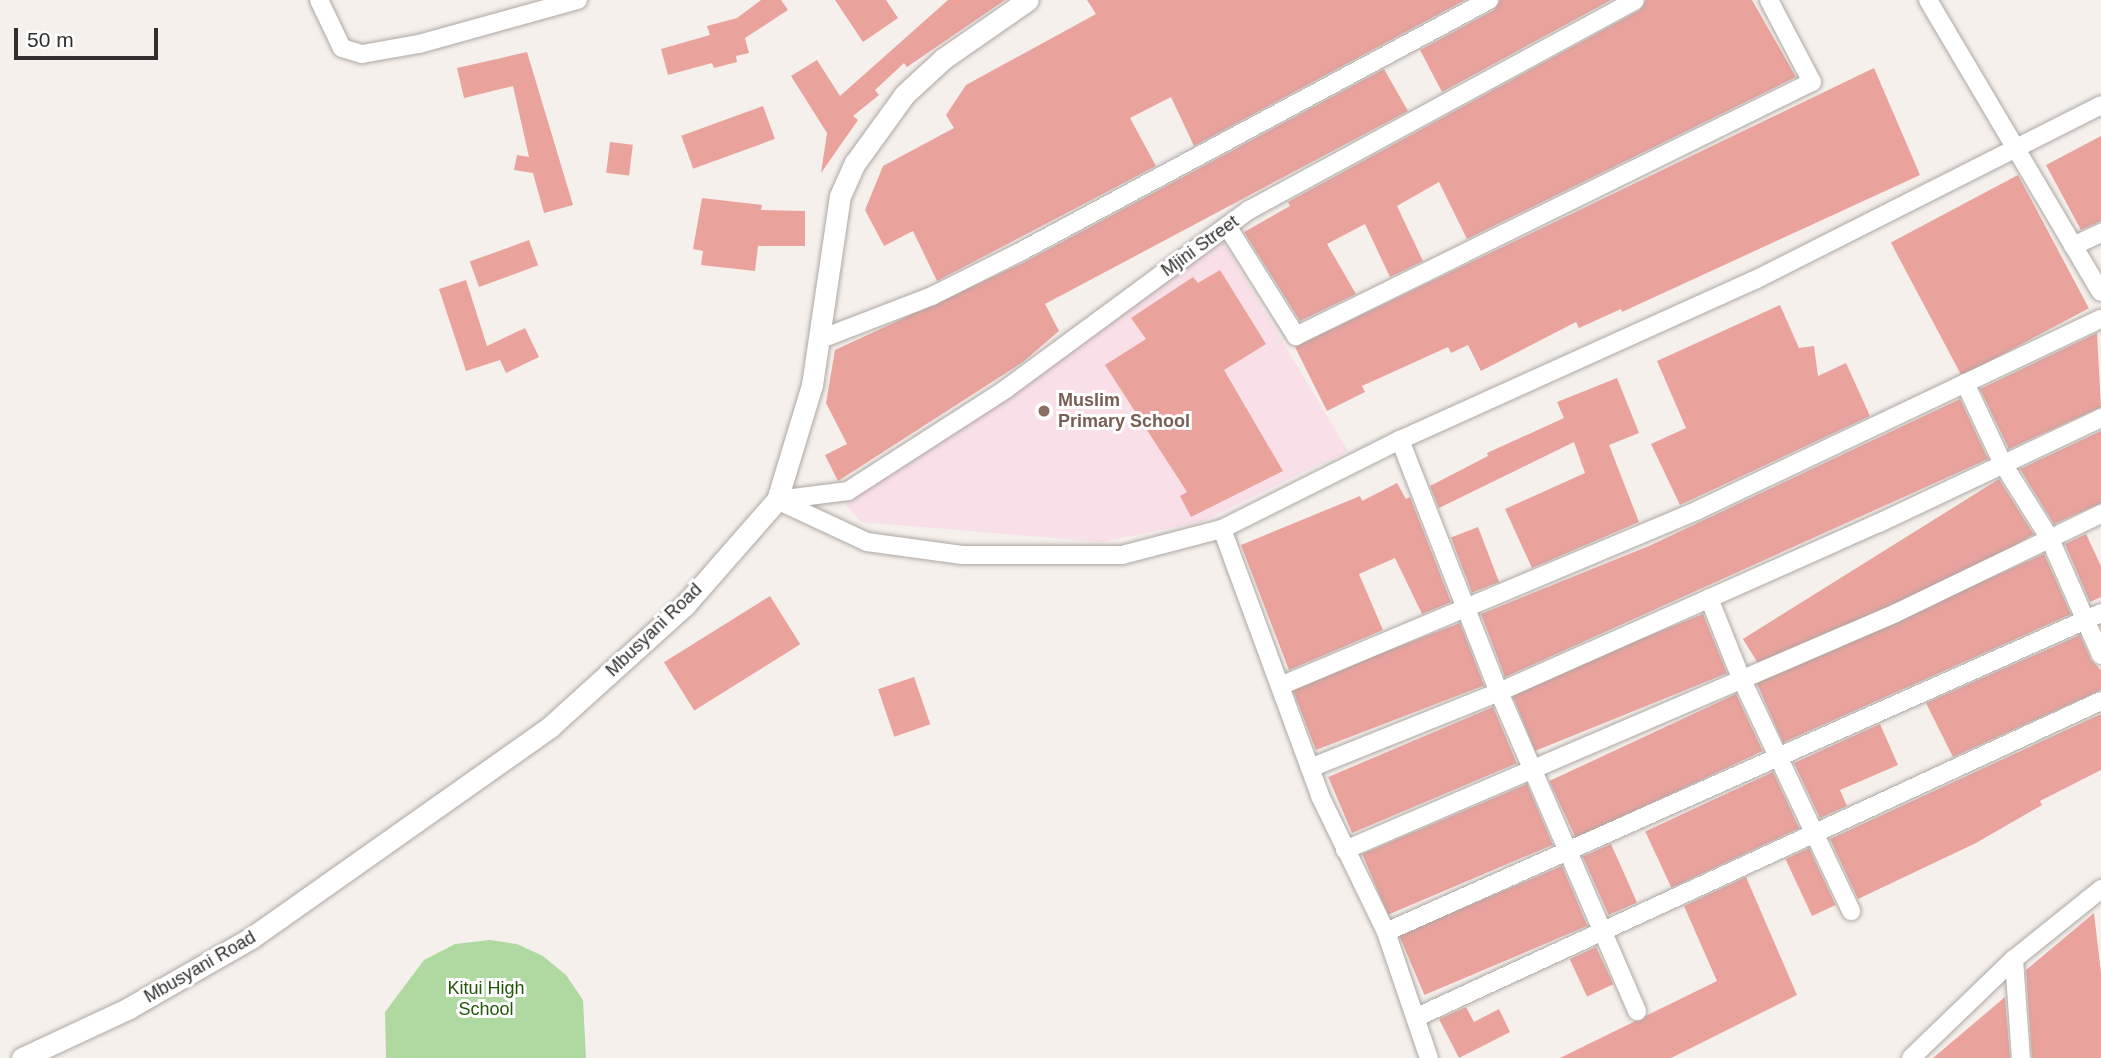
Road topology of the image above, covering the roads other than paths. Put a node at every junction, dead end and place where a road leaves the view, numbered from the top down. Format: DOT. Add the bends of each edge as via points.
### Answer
graph roads {
  1 [pos="319,0"];
  2 [pos="578,0"];
  3 [pos="1028,0"];
  4 [pos="1489,0"];
  5 [pos="1635,0"];
  6 [pos="1769,0"];
  7 [pos="1928,0"];
  8 [pos="2101,105"];
  9 [pos="2017,150"];
  10 [pos="1227,226"];
  11 [pos="2101,233"];
  12 [pos="2073,246"];
  13 [pos="2101,292"];
  14 [pos="2101,319"];
  15 [pos="818,340"];
  16 [pos="1965,383"];
  17 [pos="2101,418"];
  18 [pos="1400,440"];
  19 [pos="2003,464"];
  20 [pos="777,500"];
  21 [pos="2101,514"];
  22 [pos="1222,529"];
  23 [pos="2050,539"];
  24 [pos="1709,598"];
  25 [pos="1464,609"];
  26 [pos="2093,616"];
  27 [pos="2101,655"];
  28 [pos="1741,678"];
  29 [pos="1280,686"];
  30 [pos="1499,692"];
  31 [pos="2101,701"];
  32 [pos="1778,757"];
  33 [pos="1310,768"];
  34 [pos="1532,768"];
  35 [pos="1813,834"];
  36 [pos="1345,850"];
  37 [pos="1566,852"];
  38 [pos="2101,889"];
  39 [pos="1851,911"];
  40 [pos="1386,932"];
  41 [pos="1601,933"];
  42 [pos="2014,959"];
  43 [pos="1637,1011"];
  44 [pos="1418,1017"];
  45 [pos="22,1058"];
  46 [pos="1429,1058"];
  47 [pos="1911,1058"];
  48 [pos="2021,1058"];
  1 -- 2 [label="street" via="342,48 362,54 419,44"];
  3 -- 15 [label="street, Mbusyani Road" via="943,59 905,94 855,163 840,196"];
  4 -- 15 [label="street" via="1018,253 932,296"];
  5 -- 10 [label="street, Mjini Street"];
  6 -- 10 [label="street" via="1811,82 1296,336"];
  7 -- 9 [label="street"];
  8 -- 9 [label="street"];
  9 -- 12 [label="street"];
  9 -- 18 [label="street" via="1755,280"];
  10 -- 20 [label="street, Mjini Street" via="1006,389 848,491"];
  11 -- 12 [label="street"];
  12 -- 13 [label="street"];
  14 -- 16 [label="street"];
  15 -- 20 [label="street, Mbusyani Road" via="812,385"];
  16 -- 19 [label="street"];
  16 -- 25 [label="street" via="1698,510"];
  17 -- 19 [label="street"];
  18 -- 22 [label="street"];
  18 -- 25 [label="street"];
  19 -- 23 [label="street"];
  19 -- 24 [label="street"];
  20 -- 22 [label="street" via="867,542 962,555 1122,555"];
  20 -- 45 [label="street, Mbusyani Road" via="685,606 551,726 251,938 129,1008"];
  21 -- 23 [label="street"];
  22 -- 29 [label="street"];
  23 -- 26 [label="street"];
  23 -- 28 [label="street" via="1896,613"];
  24 -- 28 [label="street"];
  24 -- 30 [label="street"];
  25 -- 29 [label="street"];
  25 -- 30 [label="street"];
  26 -- 27 [label="street"];
  26 -- 32 [label="street"];
  28 -- 32 [label="street"];
  28 -- 34 [label="street"];
  29 -- 33 [label="street"];
  30 -- 33 [label="street"];
  30 -- 34 [label="street"];
  31 -- 35 [label="street"];
  32 -- 35 [label="street"];
  32 -- 37 [label="street"];
  33 -- 36 [label="street"];
  34 -- 36 [label="street"];
  34 -- 37 [label="street"];
  35 -- 39 [label="street"];
  35 -- 41 [label="street"];
  36 -- 40 [label="street"];
  37 -- 40 [label="street"];
  37 -- 41 [label="street"];
  38 -- 42 [label="street"];
  40 -- 44 [label="street"];
  41 -- 43 [label="street"];
  41 -- 44 [label="street"];
  42 -- 47 [label="street"];
  42 -- 48 [label="street"];
  44 -- 46 [label="street"];
}
